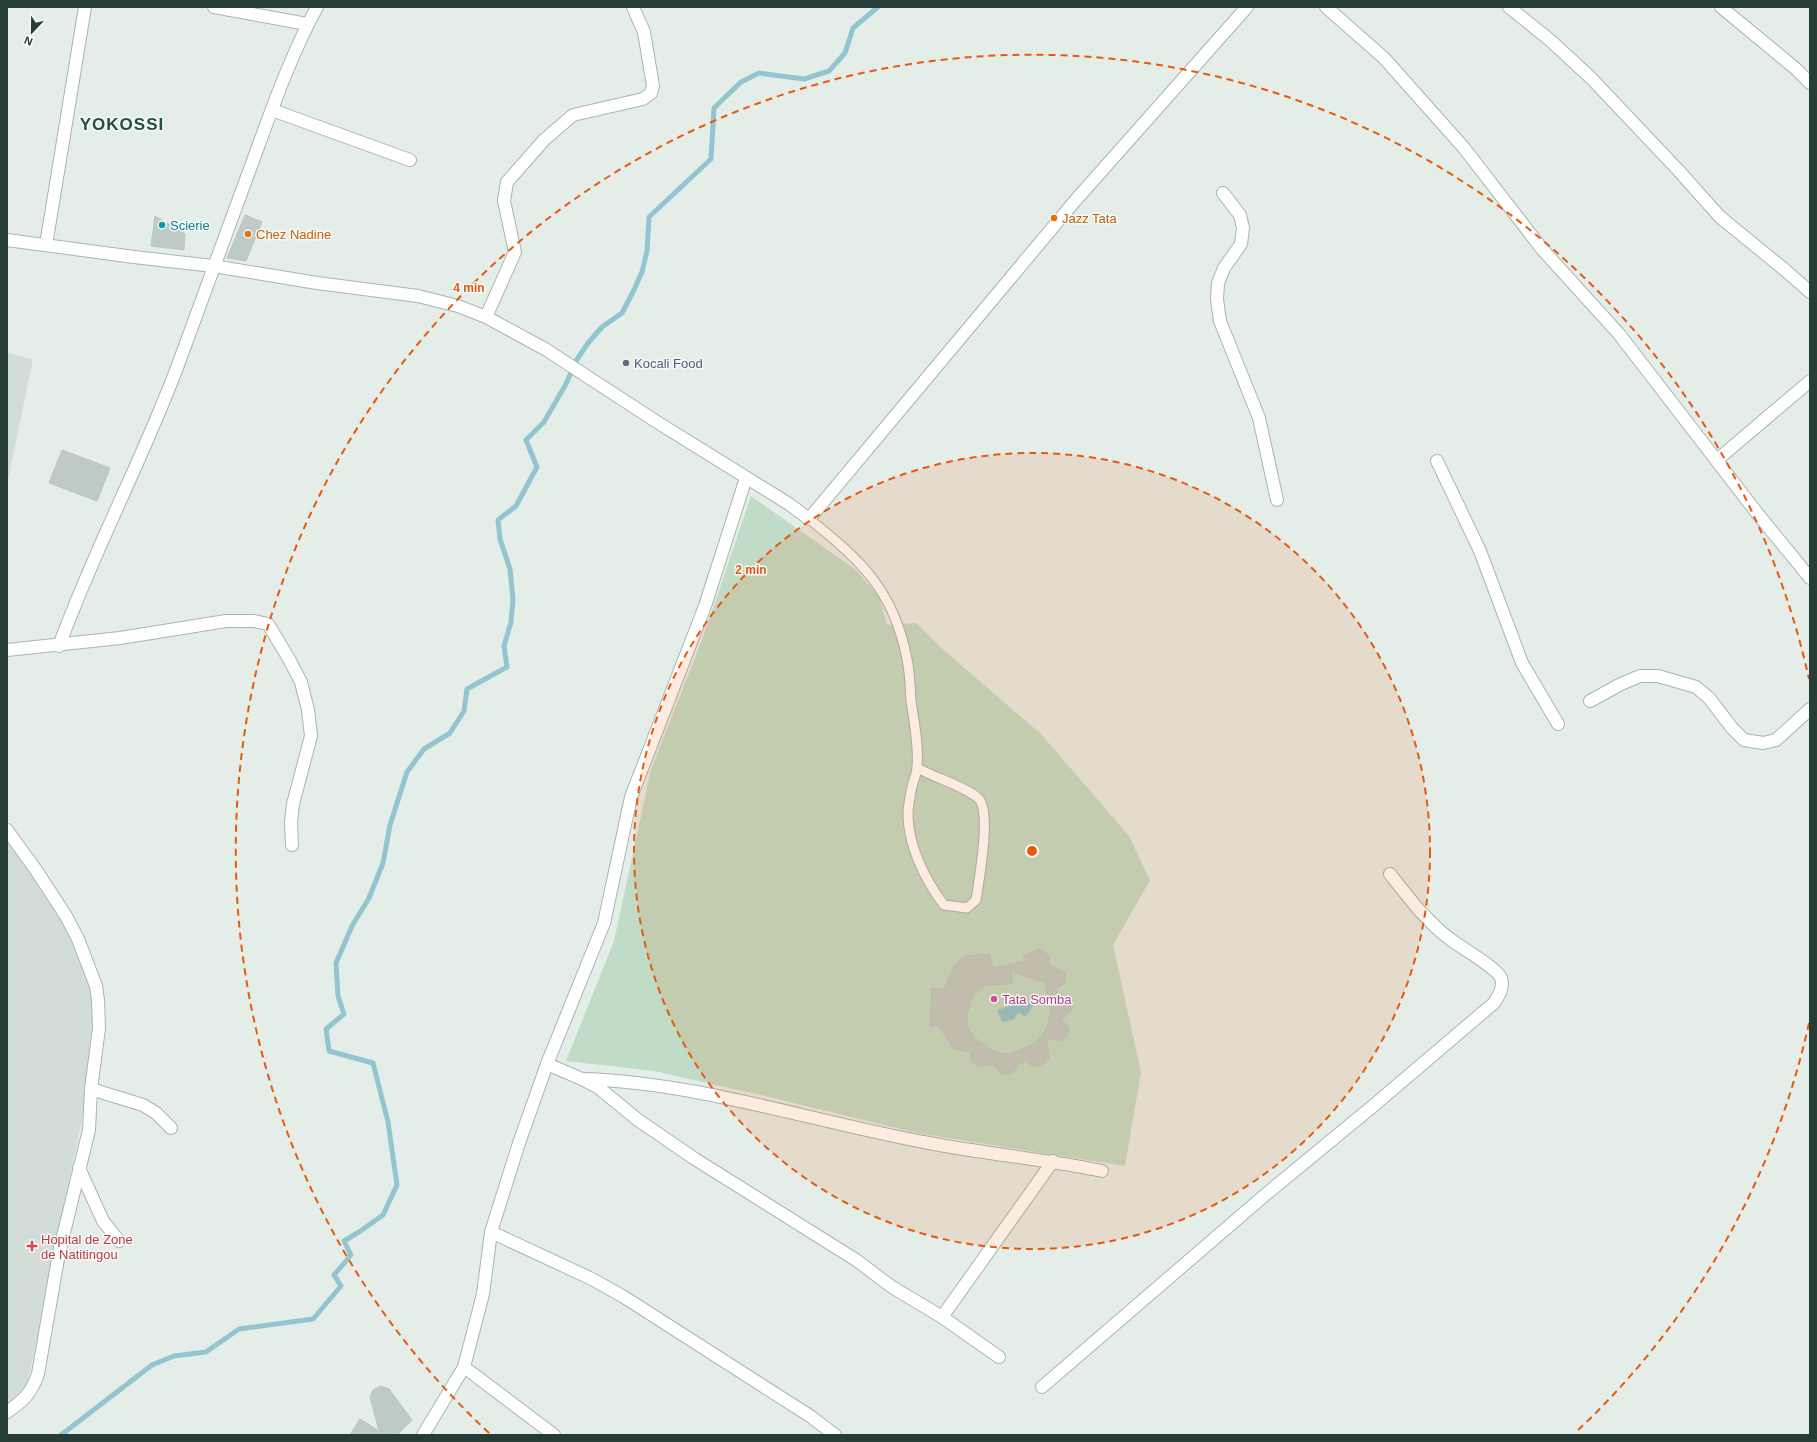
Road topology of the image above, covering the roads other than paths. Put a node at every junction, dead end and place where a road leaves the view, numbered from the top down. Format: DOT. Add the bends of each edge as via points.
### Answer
graph roads {
  1 [pos="85,7"];
  2 [pos="214,7"];
  3 [pos="316,7"];
  4 [pos="633,7"];
  5 [pos="1247,7"];
  6 [pos="1326,7"];
  7 [pos="1509,7"];
  8 [pos="1721,7"];
  9 [pos="308,24"];
  10 [pos="1810,82"];
  11 [pos="272,110"];
  12 [pos="410,160"];
  13 [pos="1223,193"];
  14 [pos="7,240"];
  15 [pos="46,245"];
  16 [pos="213,266"];
  17 [pos="1810,292"];
  18 [pos="486,317"];
  19 [pos="1810,381"];
  20 [pos="1717,460"];
  21 [pos="1437,461"];
  22 [pos="746,478"];
  23 [pos="1277,500"];
  24 [pos="809,519"];
  25 [pos="1810,578"];
  26 [pos="59,646"];
  27 [pos="7,650"];
  28 [pos="1590,701"];
  29 [pos="1810,709"];
  30 [pos="1558,724"];
  31 [pos="918,768"];
  32 [pos="7,830"];
  33 [pos="292,845"];
  34 [pos="1390,874"];
  35 [pos="547,1064"];
  36 [pos="582,1079"];
  37 [pos="92,1089"];
  38 [pos="171,1128"];
  39 [pos="1052,1161"];
  40 [pos="79,1168"];
  41 [pos="1102,1171"];
  42 [pos="491,1232"];
  43 [pos="119,1241"];
  44 [pos="942,1317"];
  45 [pos="999,1357"];
  46 [pos="464,1366"];
  47 [pos="1042,1386"];
  48 [pos="7,1412"];
  49 [pos="423,1435"];
  50 [pos="554,1435"];
  51 [pos="835,1435"];
  1 -- 15 [label="street"];
  2 -- 9 [label="street"];
  3 -- 9 [label="street"];
  4 -- 18 [label="street" via="644,32 653,86 651,93 643,99 573,115 544,140 507,182 504,201 515,252"];
  5 -- 24 [label="street" via="1074,202"];
  6 -- 20 [label="street" via="1384,58 1464,148 1542,249 1619,334"];
  7 -- 17 [label="street" via="1591,78 1720,217"];
  8 -- 10 [label="street"];
  9 -- 11 [label="street"];
  11 -- 12 [label="street"];
  11 -- 16 [label="street"];
  13 -- 23 [label="street" via="1240,216 1243,228 1241,244 1224,268 1218,283 1220,321 1259,418"];
  14 -- 15 [label="street"];
  15 -- 16 [label="street"];
  16 -- 18 [label="street" via="418,296 458,306"];
  16 -- 26 [label="street" via="177,367 91,563"];
  18 -- 22 [label="street" via="545,349"];
  19 -- 20 [label="street"];
  20 -- 25 [label="street"];
  21 -- 30 [label="street" via="1480,551 1522,663"];
  22 -- 24 [label="street"];
  22 -- 35 [label="street" via="705,606 631,797 604,923"];
  24 -- 31 [label="lane" via="839,542 867,571 885,595 898,624 907,659"];
  26 -- 27 [label="street"];
  26 -- 33 [label="street" via="226,621 268,624 301,682 311,736 293,804"];
  28 -- 29 [label="street" via="1640,676 1658,676 1696,687 1709,698 1744,740 1763,743 1776,740"];
  31 -- 31 [label="lane" via="969,792 979,799 984,807 985,823 976,900 967,908 944,905 923,870 909,832 908,811"];
  32 -- 37 [label="street" via="66,916 96,986 99,1028"];
  34 -- 47 [label="street" via="1412,903 1448,938 1495,970 1501,978 1502,991 1494,1003"];
  35 -- 36 [label="street"];
  35 -- 42 [label="street"];
  36 -- 39 [label="street" via="645,1083 929,1143"];
  36 -- 44 [label="street" via="599,1088 638,1120 695,1159"];
  37 -- 38 [label="street" via="143,1105 156,1113"];
  37 -- 40 [label="street" via="89,1130"];
  39 -- 41 [label="street"];
  39 -- 44 [label="street"];
  40 -- 43 [label="street" via="103,1221"];
  40 -- 48 [label="street" via="59,1253 38,1374 34,1387 24,1400"];
  42 -- 46 [label="street" via="482,1294"];
  42 -- 51 [label="street" via="592,1279 624,1297"];
  44 -- 45 [label="street"];
  46 -- 49 [label="street"];
  46 -- 50 [label="street"];
}
